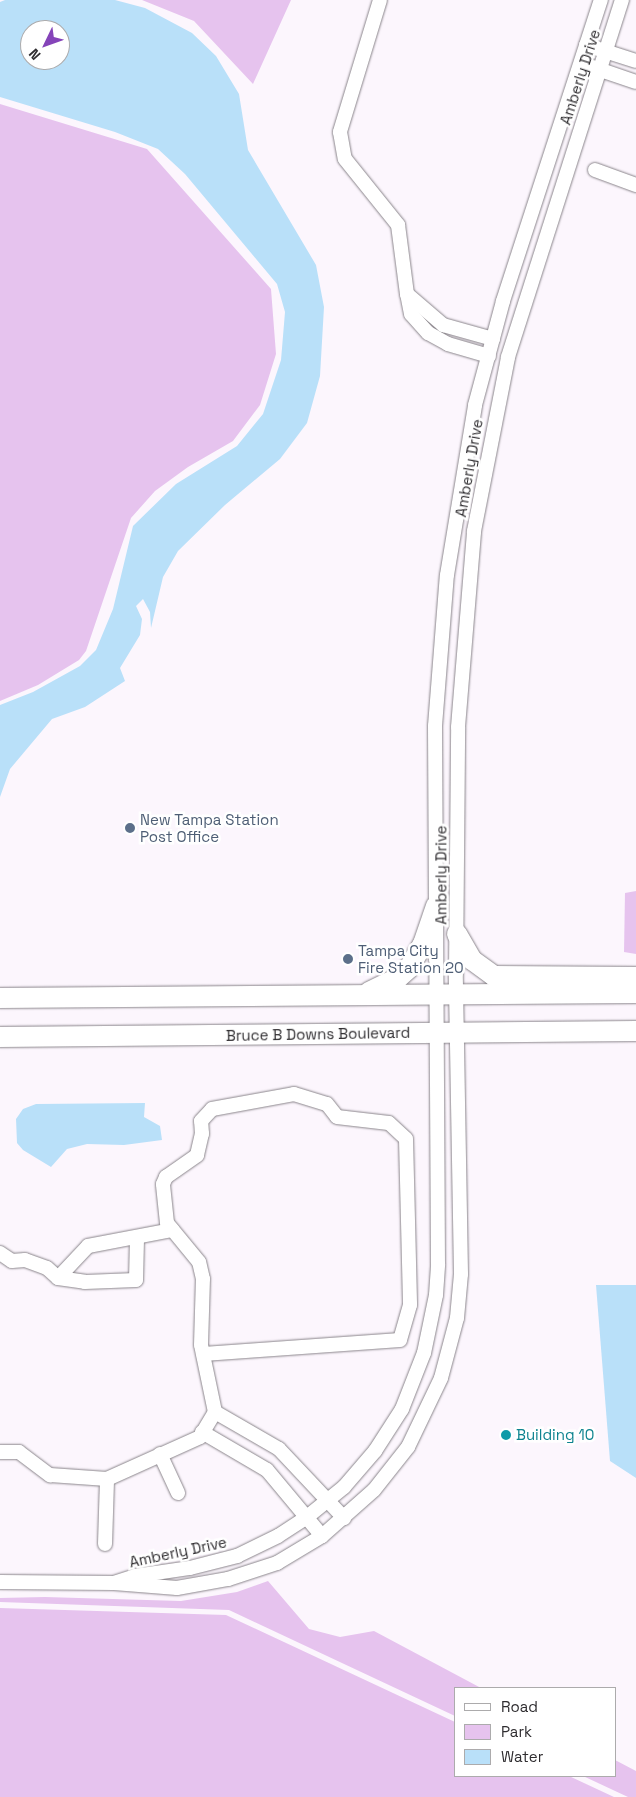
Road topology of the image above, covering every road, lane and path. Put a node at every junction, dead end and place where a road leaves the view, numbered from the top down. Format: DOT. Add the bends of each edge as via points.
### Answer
graph roads {
  1 [pos="380,0"];
  2 [pos="601,0"];
  3 [pos="622,0"];
  4 [pos="586,45"];
  5 [pos="605,50"];
  6 [pos="636,61"];
  7 [pos="580,63"];
  8 [pos="599,69"];
  9 [pos="636,82"];
  10 [pos="595,170"];
  11 [pos="636,185"];
  12 [pos="407,294"];
  13 [pos="443,325"];
  14 [pos="438,339"];
  15 [pos="490,349"];
  16 [pos="508,357"];
  17 [pos="436,906"];
  18 [pos="457,934"];
  19 [pos="636,977"];
  20 [pos="636,993"];
  21 [pos="437,994"];
  22 [pos="457,994"];
  23 [pos="364,995"];
  24 [pos="0,998"];
  25 [pos="636,1031"];
  26 [pos="436,1033"];
  27 [pos="458,1033"];
  28 [pos="0,1038"];
  29 [pos="172,1230"];
  30 [pos="137,1238"];
  31 [pos="0,1253"];
  32 [pos="58,1278"];
  33 [pos="203,1354"];
  34 [pos="215,1412"];
  35 [pos="202,1432"];
  36 [pos="0,1452"];
  37 [pos="160,1454"];
  38 [pos="294,1462"];
  39 [pos="107,1479"];
  40 [pos="276,1479"];
  41 [pos="178,1493"];
  42 [pos="328,1501"];
  43 [pos="307,1517"];
  44 [pos="344,1518"];
  45 [pos="322,1536"];
  46 [pos="105,1544"];
  47 [pos="0,1582"];
  48 [pos="114,1583"];
  1 -- 12 [label="street" via="340,132 345,159 398,225"];
  2 -- 4 [label="street, Amberly Drive"];
  3 -- 5 [label="street, Amberly Drive"];
  4 -- 5 [label="street"];
  4 -- 7 [label="street, Amberly Drive"];
  5 -- 6 [label="street"];
  5 -- 8 [label="street, Amberly Drive"];
  7 -- 8 [label="street"];
  7 -- 15 [label="street, Amberly Drive"];
  8 -- 9 [label="street"];
  8 -- 16 [label="street, Amberly Drive"];
  10 -- 11 [label="street"];
  12 -- 13 [label="street"];
  12 -- 14 [label="street" via="411,314"];
  13 -- 14 [label="street"];
  13 -- 15 [label="street"];
  14 -- 15 [label="street"];
  15 -- 16 [label="street"];
  15 -- 17 [label="street, Amberly Drive" via="475,405 442,615 435,726"];
  16 -- 18 [label="street, Amberly Drive" via="474,531 465,613 458,727"];
  17 -- 21 [label="street, Amberly Drive"];
  17 -- 23 [label="main road" via="424,944 409,968 398,978"];
  18 -- 19 [label="main road" via="472,960 494,976"];
  18 -- 22 [label="street, Amberly Drive"];
  20 -- 22 [label="main road"];
  21 -- 22 [label="main road"];
  21 -- 23 [label="main road"];
  21 -- 26 [label="street, Amberly Drive"];
  22 -- 27 [label="street, Amberly Drive"];
  23 -- 24 [label="main road"];
  25 -- 27 [label="main road, Bruce B Downs Boulevard"];
  26 -- 27 [label="main road, Bruce B Downs Boulevard"];
  26 -- 28 [label="main road, Bruce B Downs Boulevard"];
  26 -- 42 [label="street, Amberly Drive" via="438,1264 432,1323 415,1380 398,1416 375,1452"];
  27 -- 44 [label="street, Amberly Drive" via="461,1274 454,1336 433,1398 408,1446 374,1490"];
  29 -- 30 [label="street"];
  29 -- 33 [label="street" via="200,1262"];
  29 -- 33 [label="street" via="167,1223 163,1184 166,1177 197,1155 202,1134 201,1121 212,1109 294,1094 327,1104 338,1117 389,1123 406,1138 410,1305 400,1340"];
  30 -- 32 [label="street" via="88,1246"];
  30 -- 32 [label="street" via="136,1280 85,1282"];
  31 -- 32 [label="street" via="12,1261 24,1260 47,1268"];
  33 -- 34 [label="street"];
  34 -- 35 [label="street"];
  34 -- 38 [label="street"];
  35 -- 37 [label="street" via="200,1436"];
  35 -- 40 [label="street" via="239,1452"];
  36 -- 39 [label="street" via="19,1452 50,1475"];
  37 -- 39 [label="street"];
  37 -- 41 [label="street"];
  38 -- 40 [label="street"];
  38 -- 42 [label="street"];
  39 -- 46 [label="street"];
  40 -- 43 [label="street"];
  42 -- 43 [label="street, Amberly Drive"];
  42 -- 44 [label="street"];
  43 -- 45 [label="street"];
  43 -- 48 [label="street, Amberly Drive" via="237,1556"];
  44 -- 45 [label="street, Amberly Drive"];
  45 -- 48 [label="street, Amberly Drive" via="277,1563 228,1579 177,1588"];
  47 -- 48 [label="street, Amberly Drive"];
}
